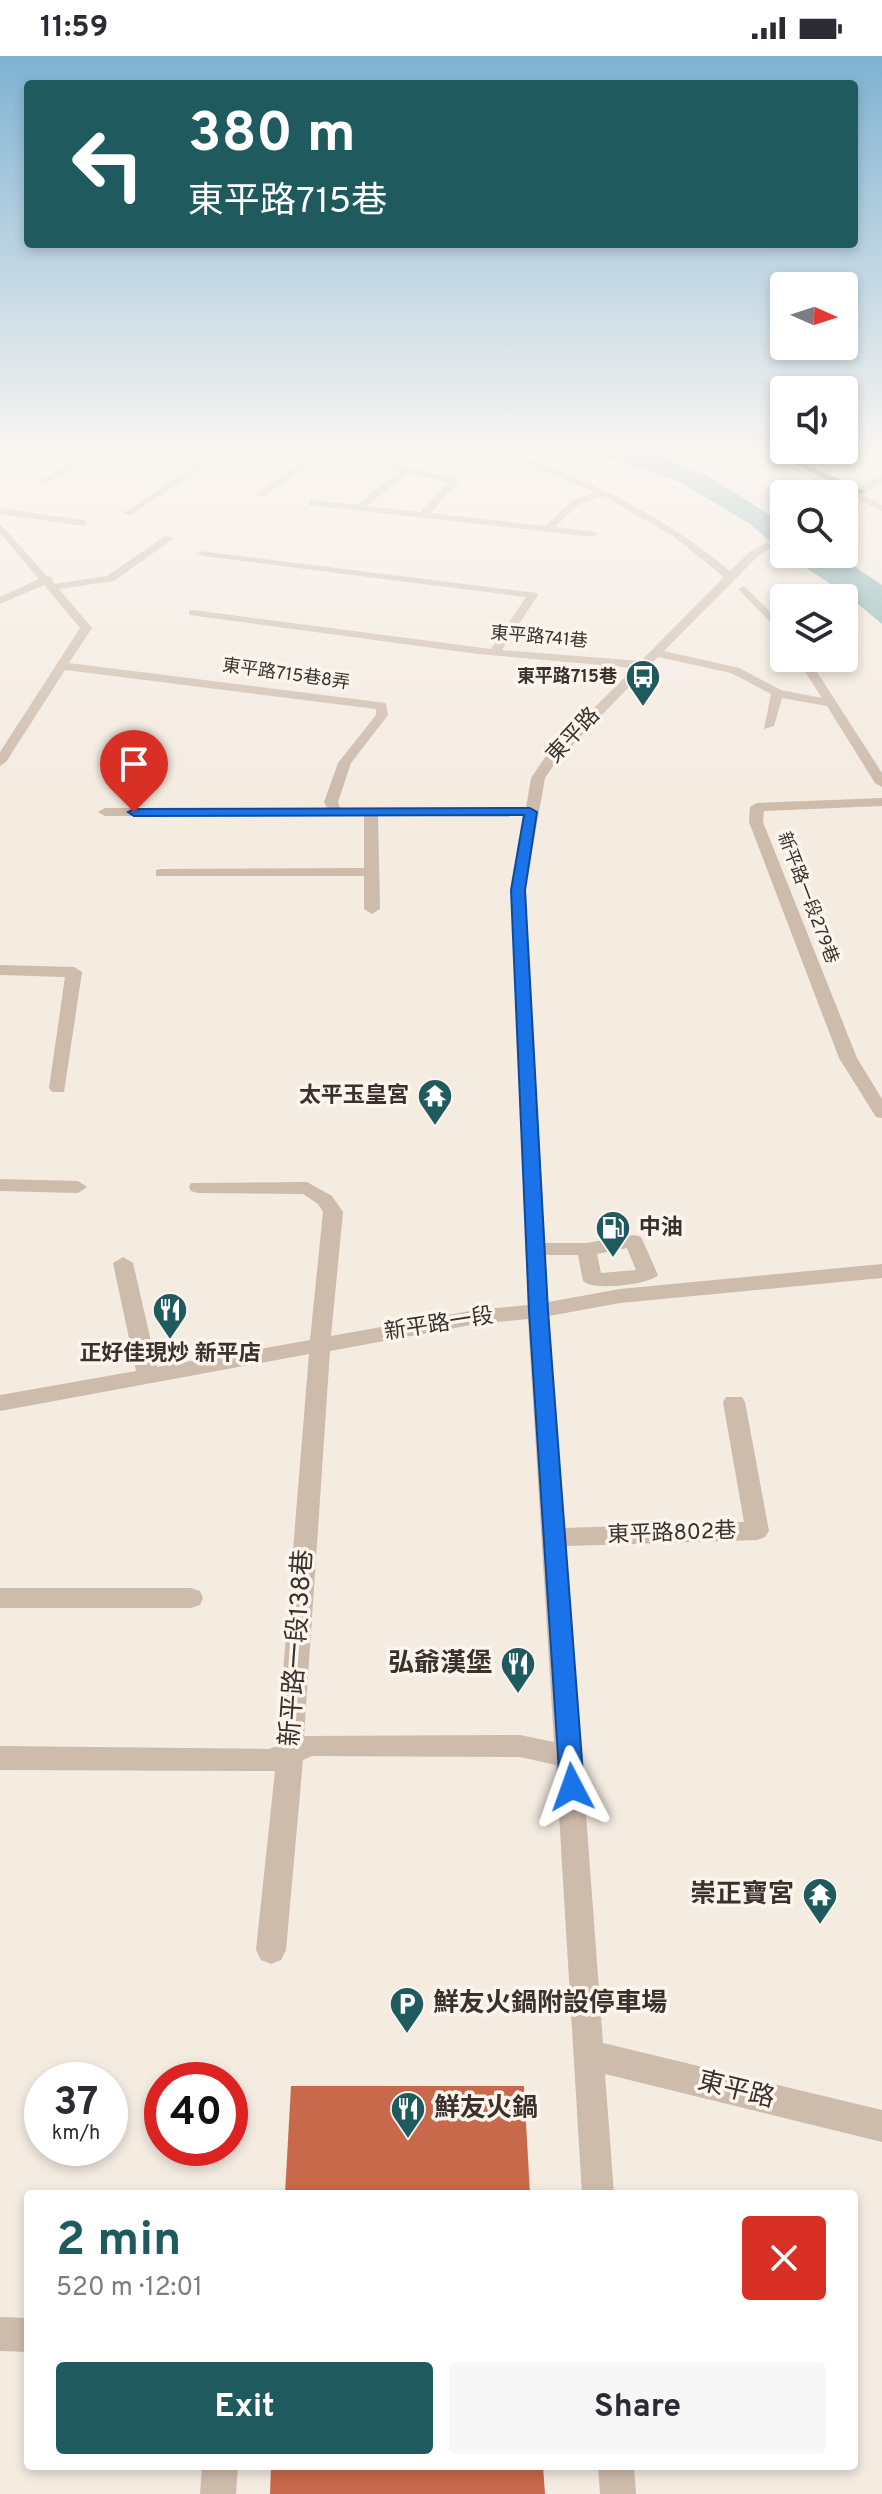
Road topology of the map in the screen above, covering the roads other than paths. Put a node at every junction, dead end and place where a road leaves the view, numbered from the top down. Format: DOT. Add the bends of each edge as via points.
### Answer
graph roads {
  1 [pos="33,563"];
  2 [pos="133,563"];
  3 [pos="280,563"];
  4 [pos="700,563"];
  5 [pos="714,563"];
  6 [pos="745,563"];
  7 [pos="728,579"];
  8 [pos="51,583"];
  9 [pos="744,589"];
  10 [pos="0,601"];
  11 [pos="193,613"];
  12 [pos="770,618"];
  13 [pos="495,652"];
  14 [pos="656,653"];
  15 [pos="643,665"];
  16 [pos="63,666"];
  17 [pos="811,672"];
  18 [pos="777,693"];
  19 [pos="833,704"];
  20 [pos="768,726"];
  21 [pos="5,747"];
  22 [pos="0,762"];
  23 [pos="882,783"];
  24 [pos="882,802"];
  25 [pos="105,812"];
  26 [pos="530,812"];
  27 [pos="371,813"];
  28 [pos="336,814"];
  29 [pos="371,872"];
  30 [pos="161,873"];
  31 [pos="372,909"];
  32 [pos="0,970"];
  33 [pos="58,1088"];
  34 [pos="882,1113"];
  35 [pos="0,1185"];
  36 [pos="78,1187"];
  37 [pos="198,1187"];
  38 [pos="608,1245"];
  39 [pos="536,1249"];
  40 [pos="586,1249"];
  41 [pos="123,1263"];
  42 [pos="882,1271"];
  43 [pos="617,1279"];
  44 [pos="538,1311"];
  45 [pos="320,1345"];
  46 [pos="148,1376"];
  47 [pos="734,1402"];
  48 [pos="0,1403"];
  49 [pos="554,1537"];
  50 [pos="0,1598"];
  51 [pos="191,1598"];
  52 [pos="290,1753"];
  53 [pos="570,1757"];
  54 [pos="0,1758"];
  55 [pos="271,1950"];
  56 [pos="589,2055"];
  57 [pos="882,2126"];
  58 [pos="598,2190"];
  59 [pos="0,2334"];
  60 [pos="24,2335"];
  61 [pos="220,2470"];
  62 [pos="616,2470"];
  63 [pos="218,2494"];
  64 [pos="618,2494"];
  1 -- 8 [label="street"];
  2 -- 8 [label="street" via="110,579"];
  3 -- 13 [label="street" via="533,595"];
  4 -- 7 [label="street" via="704,572"];
  5 -- 7 [label="street"];
  6 -- 7 [label="street, 東平路"];
  7 -- 14 [label="street, 東平路"];
  8 -- 10 [label="street"];
  8 -- 16 [label="street" via="86,628"];
  9 -- 12 [label="street"];
  11 -- 13 [label="street, 東平路741巷"];
  13 -- 15 [label="street, 東平路741巷"];
  14 -- 15 [label="street, 東平路"];
  14 -- 18 [label="street" via="735,670"];
  15 -- 26 [label="street, 東平路" via="551,759 538,778"];
  16 -- 21 [label="street"];
  16 -- 28 [label="street, 東平路715巷8弄" via="382,706 382,715 345,763 331,802"];
  17 -- 19 [label="street"];
  18 -- 19 [label="street"];
  18 -- 20 [label="street"];
  19 -- 23 [label="street"];
  21 -- 22 [label="street"];
  24 -- 34 [label="street, 新平路一段279巷" via="757,807 756,822 848,1058"];
  25 -- 28 [label="street"];
  26 -- 27 [label="street"];
  26 -- 39 [label="street, 東平路" via="518,890"];
  27 -- 28 [label="street"];
  27 -- 29 [label="street"];
  29 -- 30 [label="street"];
  29 -- 31 [label="street"];
  32 -- 33 [label="street" via="74,972"];
  35 -- 36 [label="street"];
  37 -- 45 [label="street, 新平路一段138巷" via="307,1188 325,1200 333,1212"];
  38 -- 40 [label="street"];
  38 -- 43 [label="street"];
  38 -- 43 [label="street" via="634,1241 648,1275"];
  39 -- 40 [label="street"];
  39 -- 44 [label="street, 東平路"];
  40 -- 43 [label="street" via="593,1281"];
  41 -- 46 [label="street"];
  42 -- 44 [label="street, 新平路一段" via="620,1296"];
  44 -- 45 [label="street, 新平路一段"];
  44 -- 49 [label="street, 東平路"];
  45 -- 46 [label="street, 新平路一段"];
  45 -- 52 [label="street, 新平路一段138巷"];
  46 -- 48 [label="street, 新平路一段"];
  47 -- 49 [label="street, 東平路802巷" via="757,1531"];
  49 -- 53 [label="street, 東平路"];
  50 -- 51 [label="street"];
  52 -- 53 [label="street" via="311,1745 520,1746"];
  52 -- 54 [label="street" via="270,1761"];
  52 -- 55 [label="street, 新平路一段138巷"];
  53 -- 56 [label="street, 東平路"];
  56 -- 57 [label="street, 東平路"];
  56 -- 58 [label="street, 東平路"];
  59 -- 60 [label="street"];
  61 -- 63 [label="street"];
  62 -- 64 [label="street"];
}
